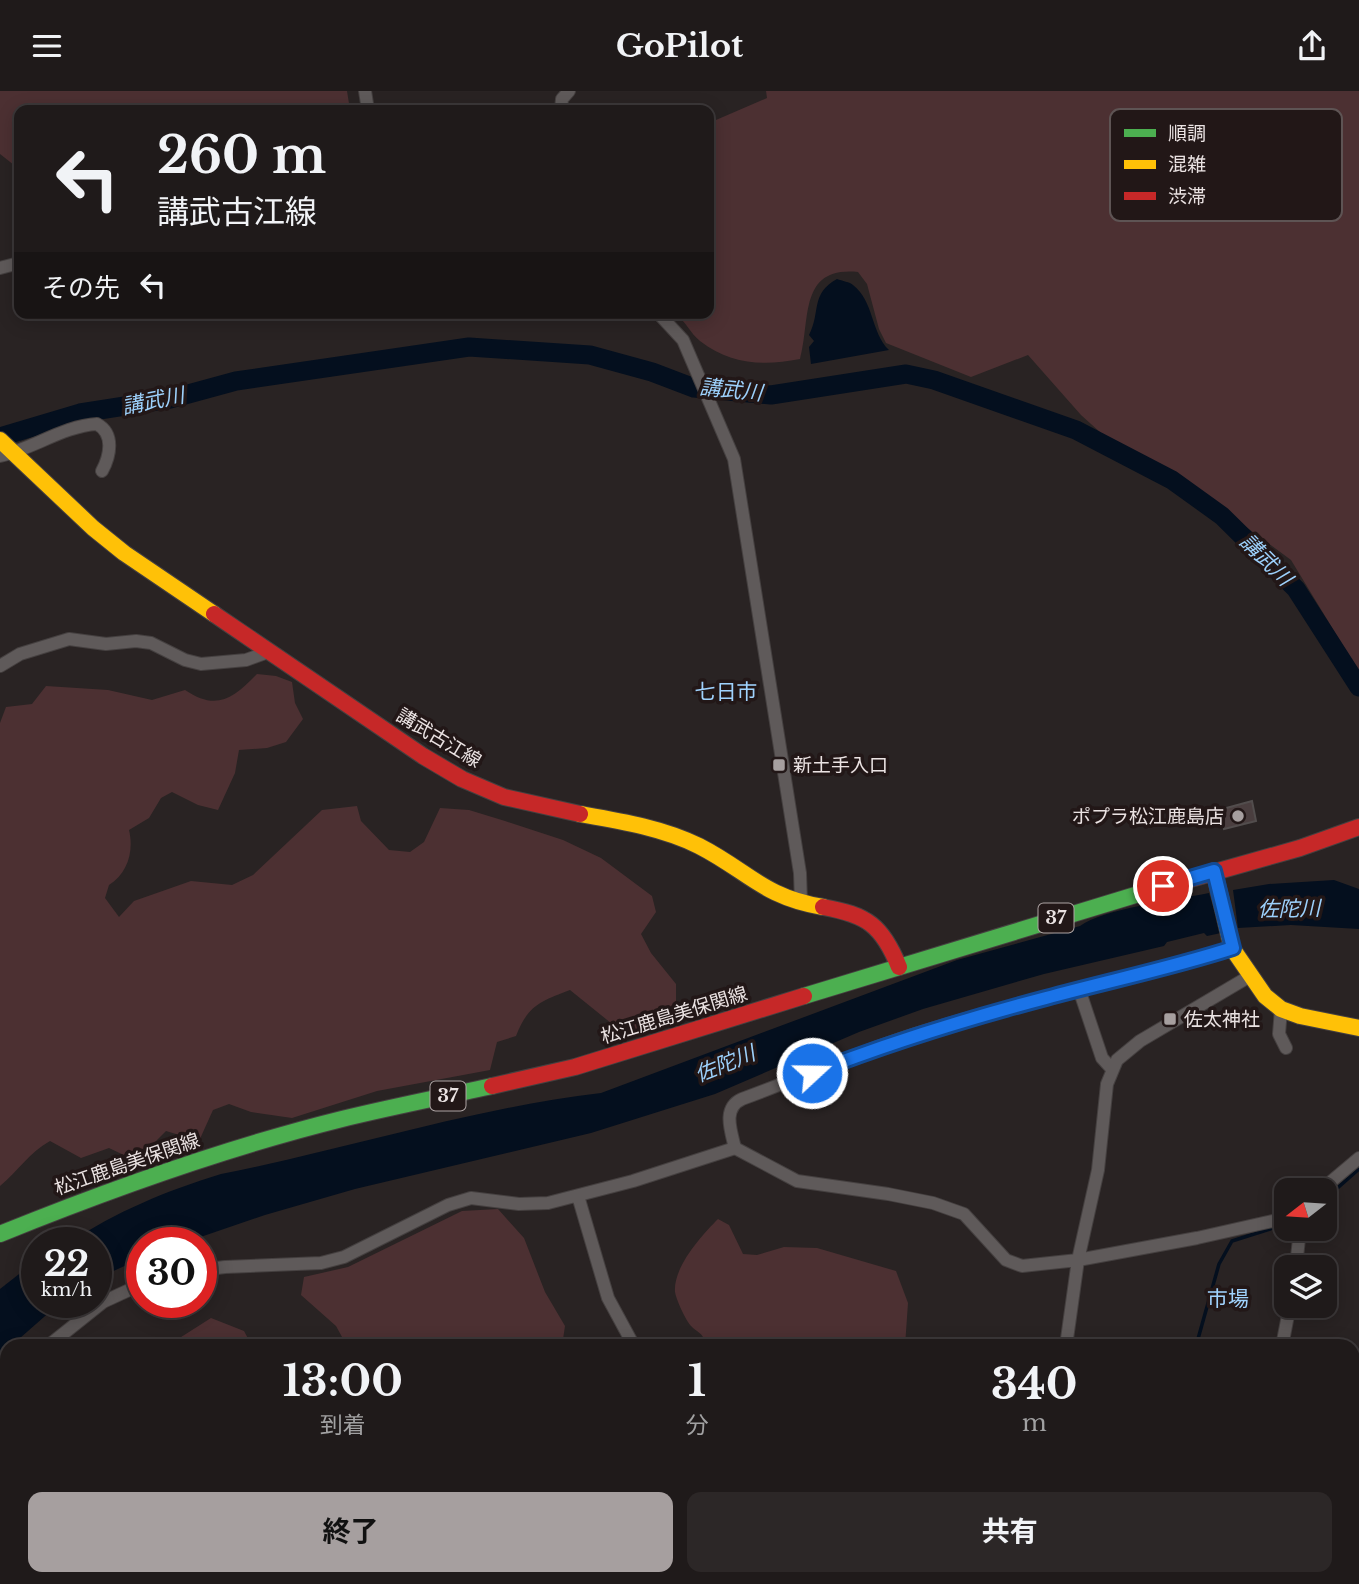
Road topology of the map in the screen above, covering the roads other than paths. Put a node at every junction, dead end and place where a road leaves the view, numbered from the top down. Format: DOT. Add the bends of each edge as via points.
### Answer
graph roads {
  1 [pos="664,319"];
  2 [pos="6,449"];
  3 [pos="102,471"];
  4 [pos="268,652"];
  5 [pos="0,666"];
  6 [pos="1359,827"];
  7 [pos="1216,879"];
  8 [pos="801,902"];
  9 [pos="1230,941"];
  10 [pos="899,967"];
  11 [pos="1250,976"];
  12 [pos="1079,989"];
  13 [pos="1282,1009"];
  14 [pos="1359,1028"];
  15 [pos="1286,1048"];
  16 [pos="1112,1069"];
  17 [pos="735,1148"];
  18 [pos="1359,1158"];
  19 [pos="1335,1178"];
  20 [pos="578,1196"];
  21 [pos="1274,1221"];
  22 [pos="0,1234"];
  23 [pos="1078,1260"];
  24 [pos="217,1268"];
  25 [pos="126,1292"];
  26 [pos="1287,1318"];
  27 [pos="57,1339"];
  28 [pos="630,1339"];
  29 [pos="1067,1339"];
  30 [pos="1283,1339"];
  1 -- 8 [label="street" via="683,340 736,467"];
  2 -- 3 [label="street" via="97,424 104,430 110,451"];
  2 -- 4 [label="main road, 講武古江線" via="124,553"];
  4 -- 5 [label="street" via="246,660 201,664 150,643 69,639"];
  4 -- 8 [label="main road, 講武古江線" via="463,780 502,796 689,841 764,890"];
  6 -- 7 [label="main road, 松江鹿島美保関線 / 37"];
  7 -- 9 [label="main road"];
  7 -- 10 [label="main road, 松江鹿島美保関線 / 37"];
  8 -- 10 [label="main road, 講武古江線" via="875,922 887,935"];
  9 -- 11 [label="main road"];
  9 -- 12 [label="street" via="1183,964"];
  10 -- 22 [label="main road, 松江鹿島美保関線 / 37" via="575,1067 270,1139 90,1197"];
  11 -- 13 [label="main road"];
  11 -- 16 [label="street" via="1140,1041 1124,1052"];
  12 -- 16 [label="street" via="1102,1058"];
  12 -- 17 [label="street" via="897,1040 735,1103 730,1116"];
  13 -- 14 [label="main road"];
  13 -- 15 [label="street" via="1279,1034"];
  16 -- 23 [label="street" via="1098,1170"];
  17 -- 20 [label="street"];
  17 -- 23 [label="street" via="797,1181 888,1194 964,1214 1014,1264"];
  18 -- 19 [label="street"];
  20 -- 24 [label="street" via="519,1204 471,1198 344,1257 321,1263"];
  20 -- 28 [label="street" via="608,1298"];
  21 -- 23 [label="street"];
  23 -- 29 [label="street"];
  25 -- 27 [label="street" via="103,1303"];
  26 -- 30 [label="street"];
}
